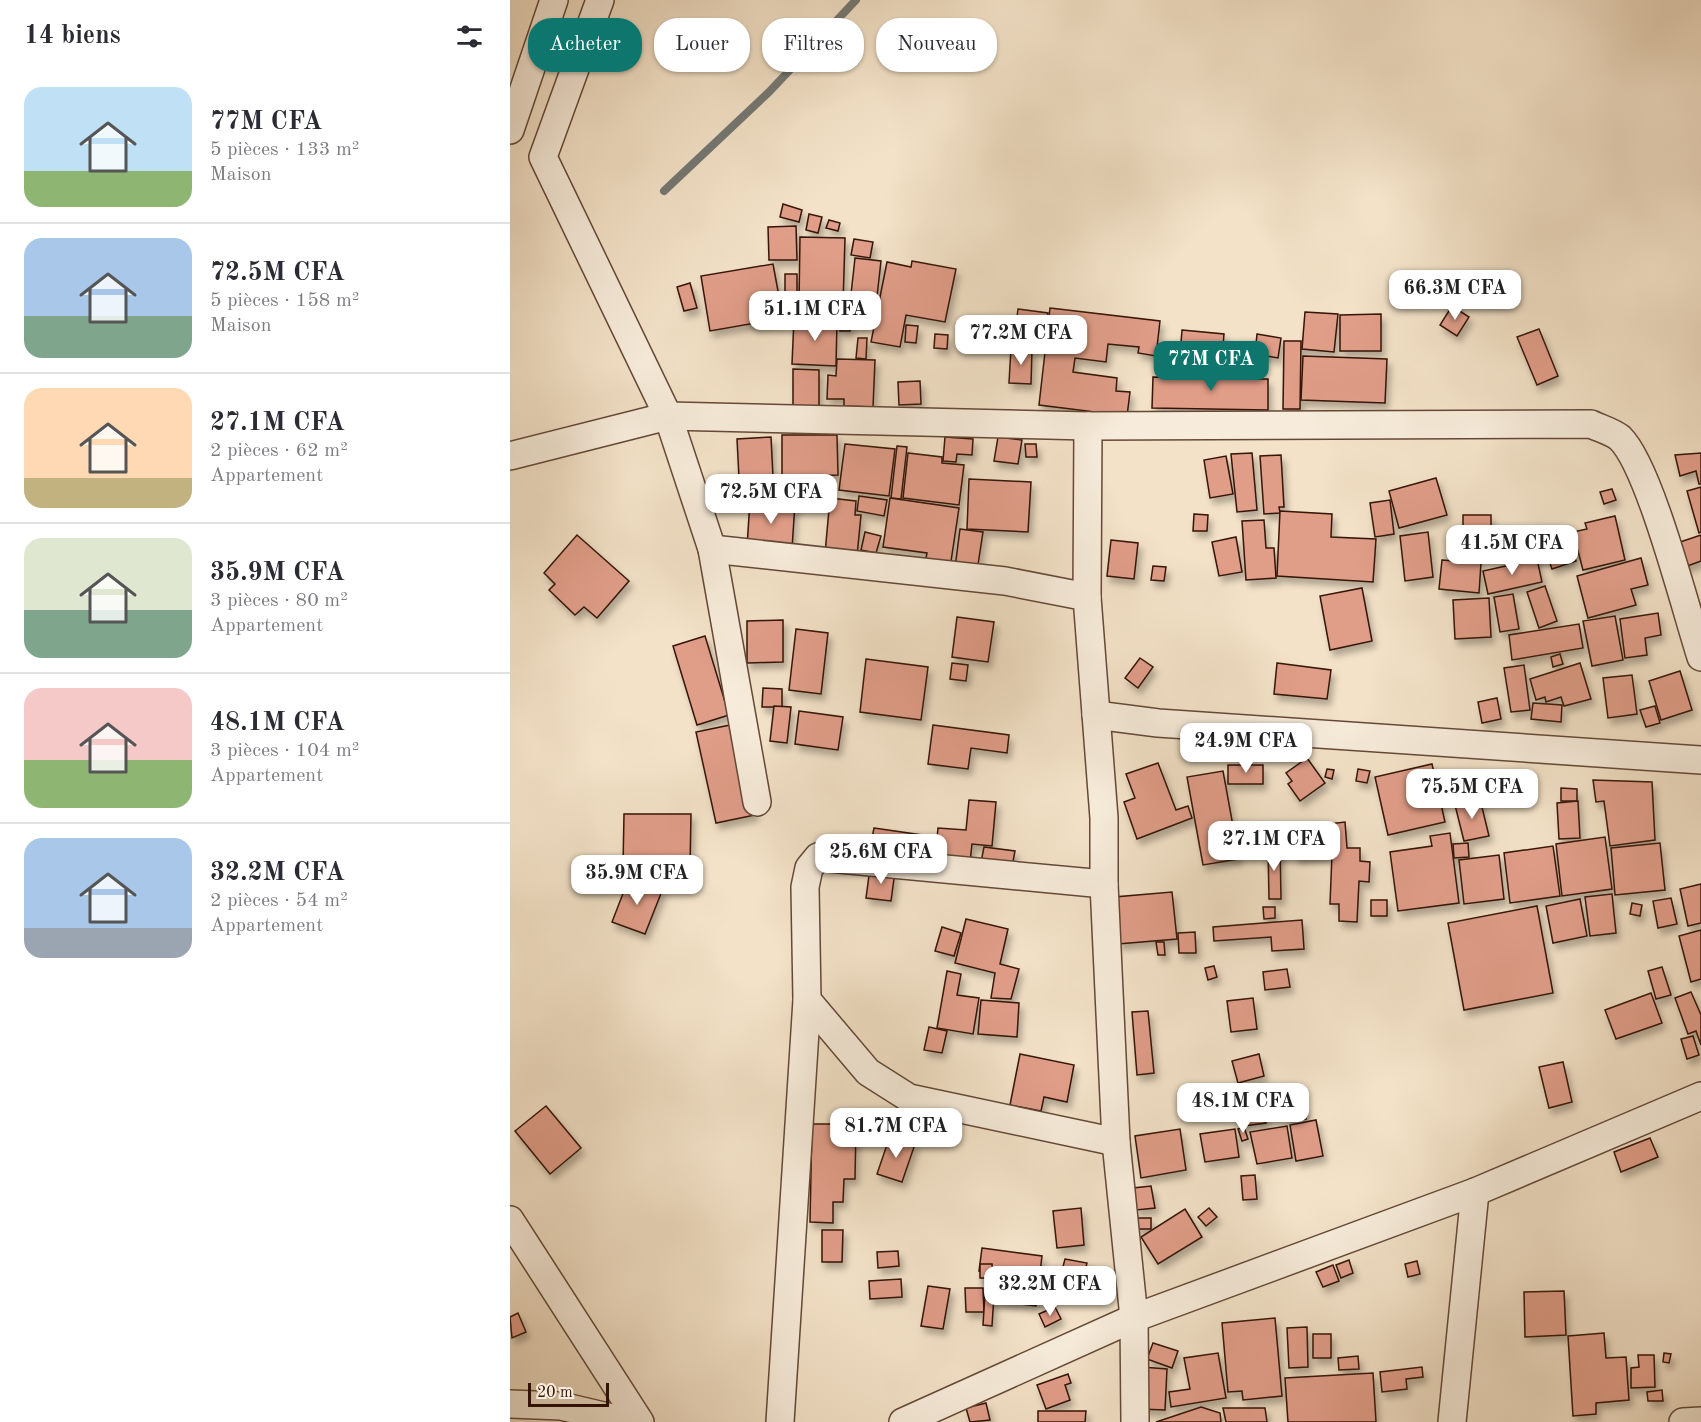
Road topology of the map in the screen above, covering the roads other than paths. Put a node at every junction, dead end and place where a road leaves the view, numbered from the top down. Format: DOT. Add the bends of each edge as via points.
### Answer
graph roads {
  1 [pos="554,0"];
  2 [pos="600,0"];
  3 [pos="510,130"];
  4 [pos="668,417"];
  5 [pos="1088,426"];
  6 [pos="510,456"];
  7 [pos="712,549"];
  8 [pos="1086,597"];
  9 [pos="1701,657"];
  10 [pos="1096,716"];
  11 [pos="1701,760"];
  12 [pos="757,802"];
  13 [pos="1104,884"];
  14 [pos="807,1000"];
  15 [pos="1701,1096"];
  16 [pos="1701,1112"];
  17 [pos="1116,1142"];
  18 [pos="1475,1192"];
  19 [pos="510,1220"];
  20 [pos="1134,1318"];
  21 [pos="510,1404"];
  22 [pos="1701,1421"];
  23 [pos="629,1422"];
  24 [pos="640,1422"];
  25 [pos="780,1422"];
  26 [pos="903,1422"];
  27 [pos="1135,1422"];
  28 [pos="1452,1422"];
  29 [pos="1683,1422"];
  1 -- 3 [label="street"];
  2 -- 4 [label="street" via="543,157"];
  4 -- 5 [label="street"];
  4 -- 6 [label="street"];
  4 -- 7 [label="street"];
  5 -- 8 [label="street"];
  5 -- 9 [label="street" via="1591,424 1619,437 1634,458 1652,502"];
  7 -- 8 [label="street" via="1005,581"];
  7 -- 12 [label="street"];
  8 -- 10 [label="street"];
  10 -- 11 [label="street"];
  10 -- 13 [label="street" via="1104,819"];
  13 -- 14 [label="street" via="818,856 809,868 805,887"];
  13 -- 17 [label="street"];
  14 -- 17 [label="street" via="868,1072 909,1098"];
  14 -- 25 [label="street"];
  15 -- 16 [label="street"];
  15 -- 18 [label="street"];
  17 -- 20 [label="street"];
  18 -- 20 [label="street"];
  18 -- 28 [label="street"];
  19 -- 24 [label="street"];
  20 -- 26 [label="street"];
  20 -- 27 [label="street"];
  21 -- 23 [label="street" via="561,1406"];
  22 -- 29 [label="street"];
}
